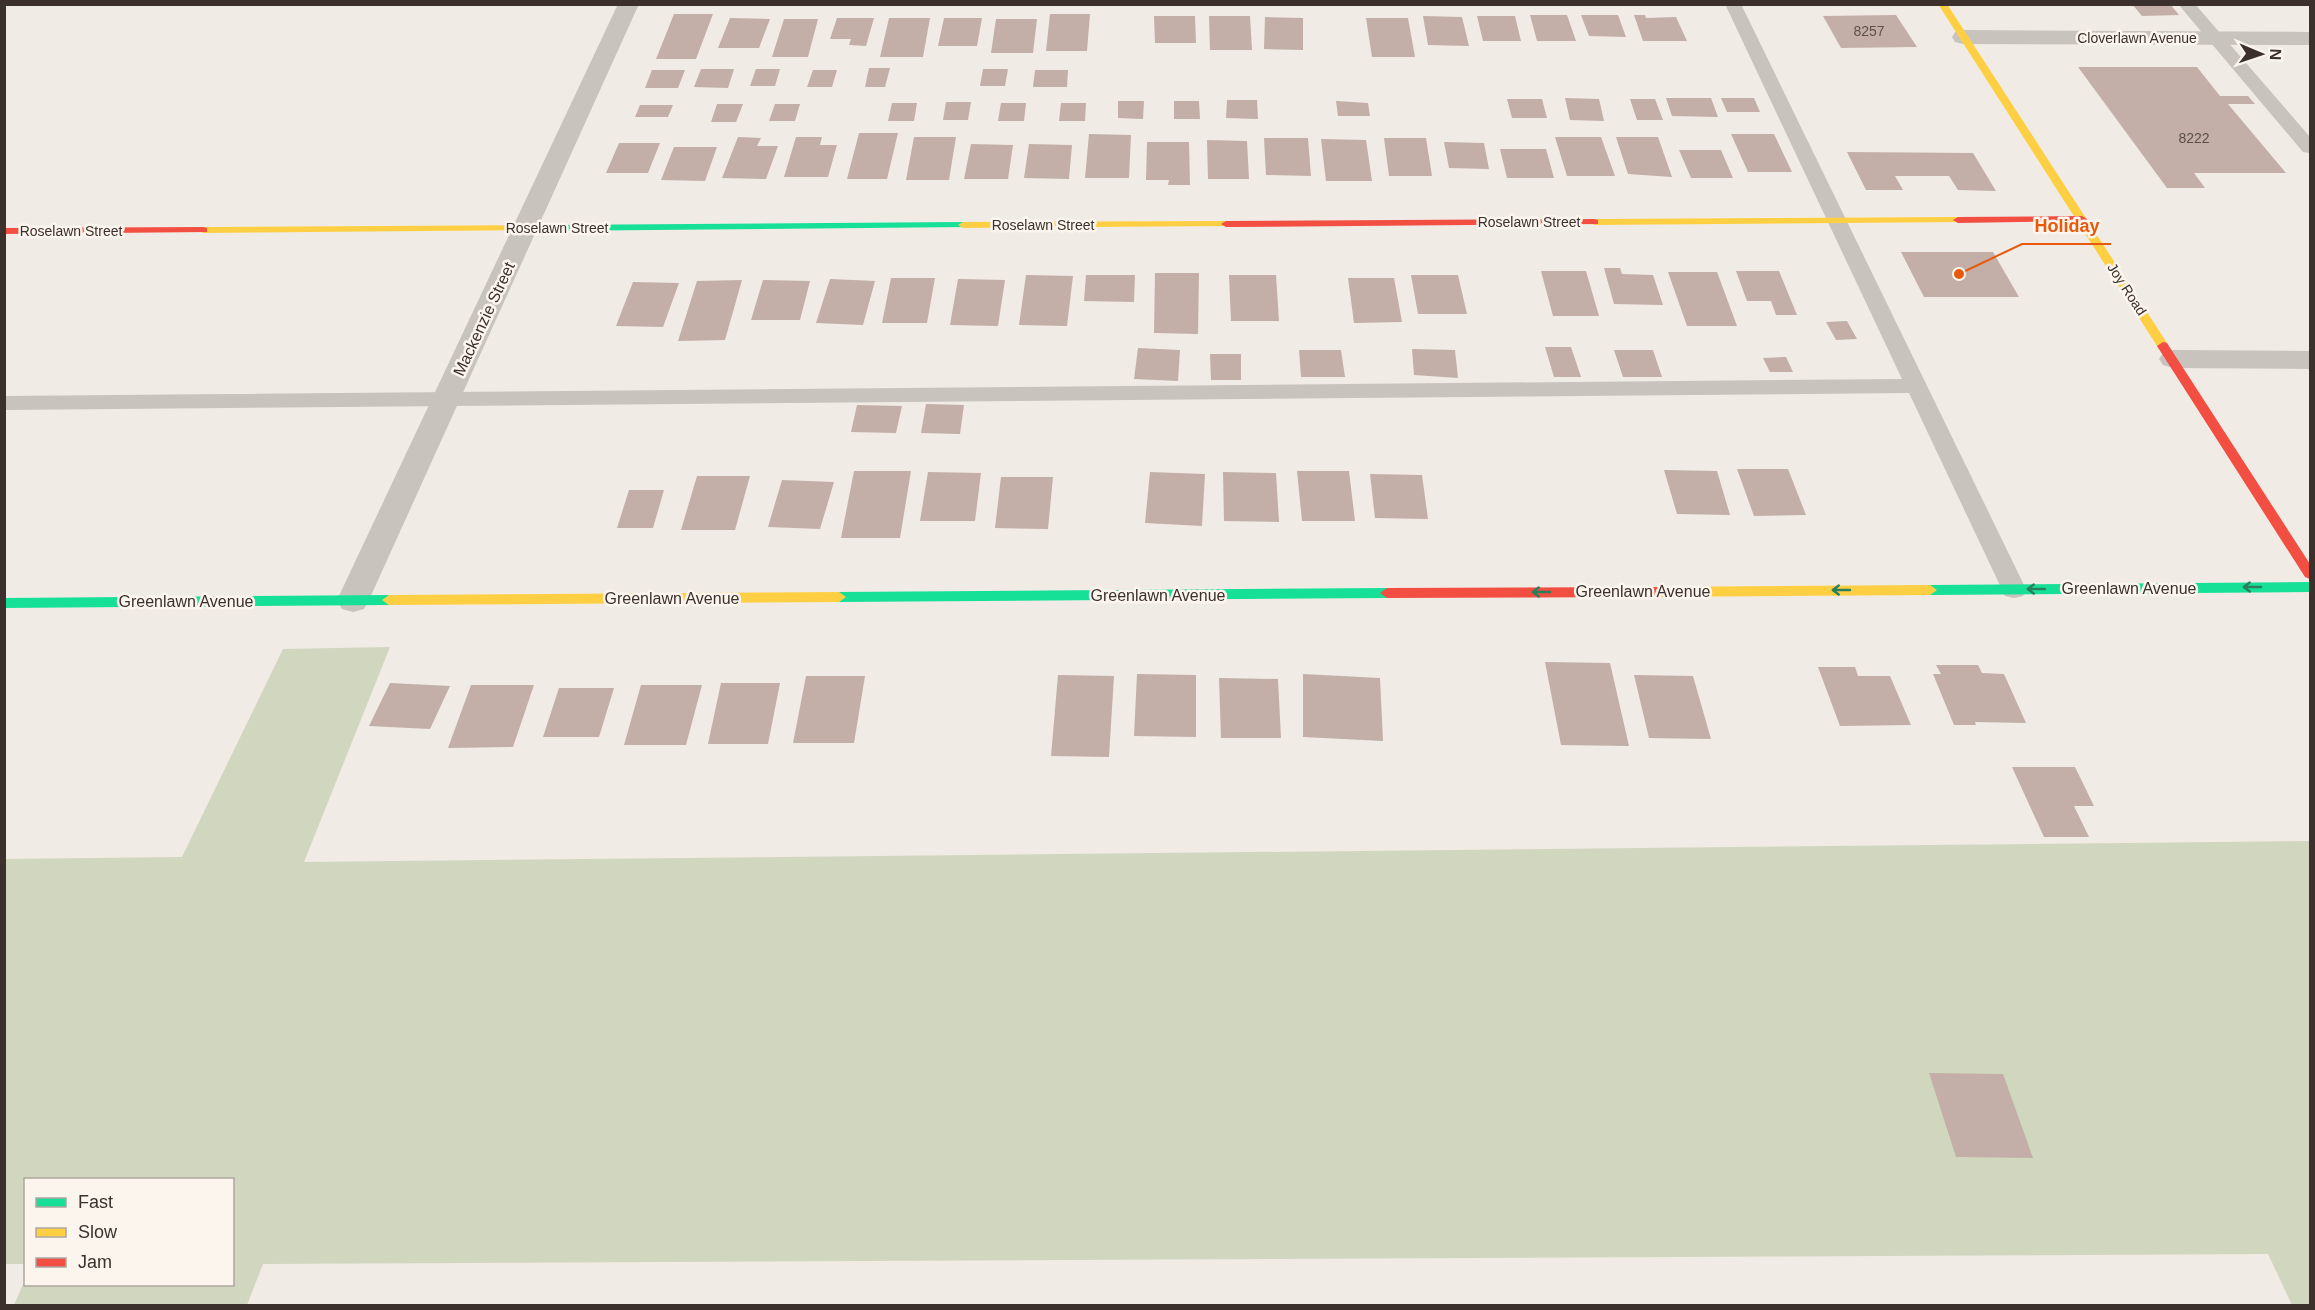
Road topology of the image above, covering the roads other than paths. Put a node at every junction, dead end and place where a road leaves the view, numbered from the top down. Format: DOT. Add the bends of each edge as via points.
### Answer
graph roads {
  1 [pos="629,4"];
  2 [pos="1733,4"];
  3 [pos="1942,4"];
  4 [pos="2186,4"];
  5 [pos="1963,38"];
  6 [pos="2216,39"];
  7 [pos="2310,39"];
  8 [pos="2310,148"];
  9 [pos="2082,219"];
  10 [pos="1839,220"];
  11 [pos="526,228"];
  12 [pos="4,231"];
  13 [pos="2173,359"];
  14 [pos="2310,360"];
  15 [pos="1917,386"];
  16 [pos="446,400"];
  17 [pos="4,403"];
  18 [pos="2310,574"];
  19 [pos="2310,587"];
  20 [pos="2014,589"];
  21 [pos="353,600"];
  22 [pos="4,603"];
  1 -- 11 [label="street, Mackenzie Street"];
  2 -- 10 [label="lane"];
  3 -- 5 [label="street, Joy Road"];
  4 -- 6 [label="lane"];
  5 -- 6 [label="street, Cloverlawn Avenue"];
  5 -- 9 [label="street, Joy Road"];
  6 -- 7 [label="street, Cloverlawn Avenue"];
  6 -- 8 [label="lane"];
  9 -- 10 [label="street, Roselawn Street"];
  9 -- 13 [label="street, Joy Road"];
  10 -- 11 [label="street, Roselawn Street"];
  10 -- 15 [label="lane"];
  11 -- 12 [label="street, Roselawn Street"];
  11 -- 16 [label="street, Mackenzie Street"];
  13 -- 14 [label="street"];
  13 -- 18 [label="street, Joy Road"];
  15 -- 16 [label="lane"];
  15 -- 20 [label="lane"];
  16 -- 17 [label="lane"];
  16 -- 21 [label="street, Mackenzie Street"];
  19 -- 20 [label="street, Greenlawn Avenue, one-way"];
  20 -- 21 [label="street, Greenlawn Avenue, one-way"];
  21 -- 22 [label="street, Greenlawn Avenue"];
}
